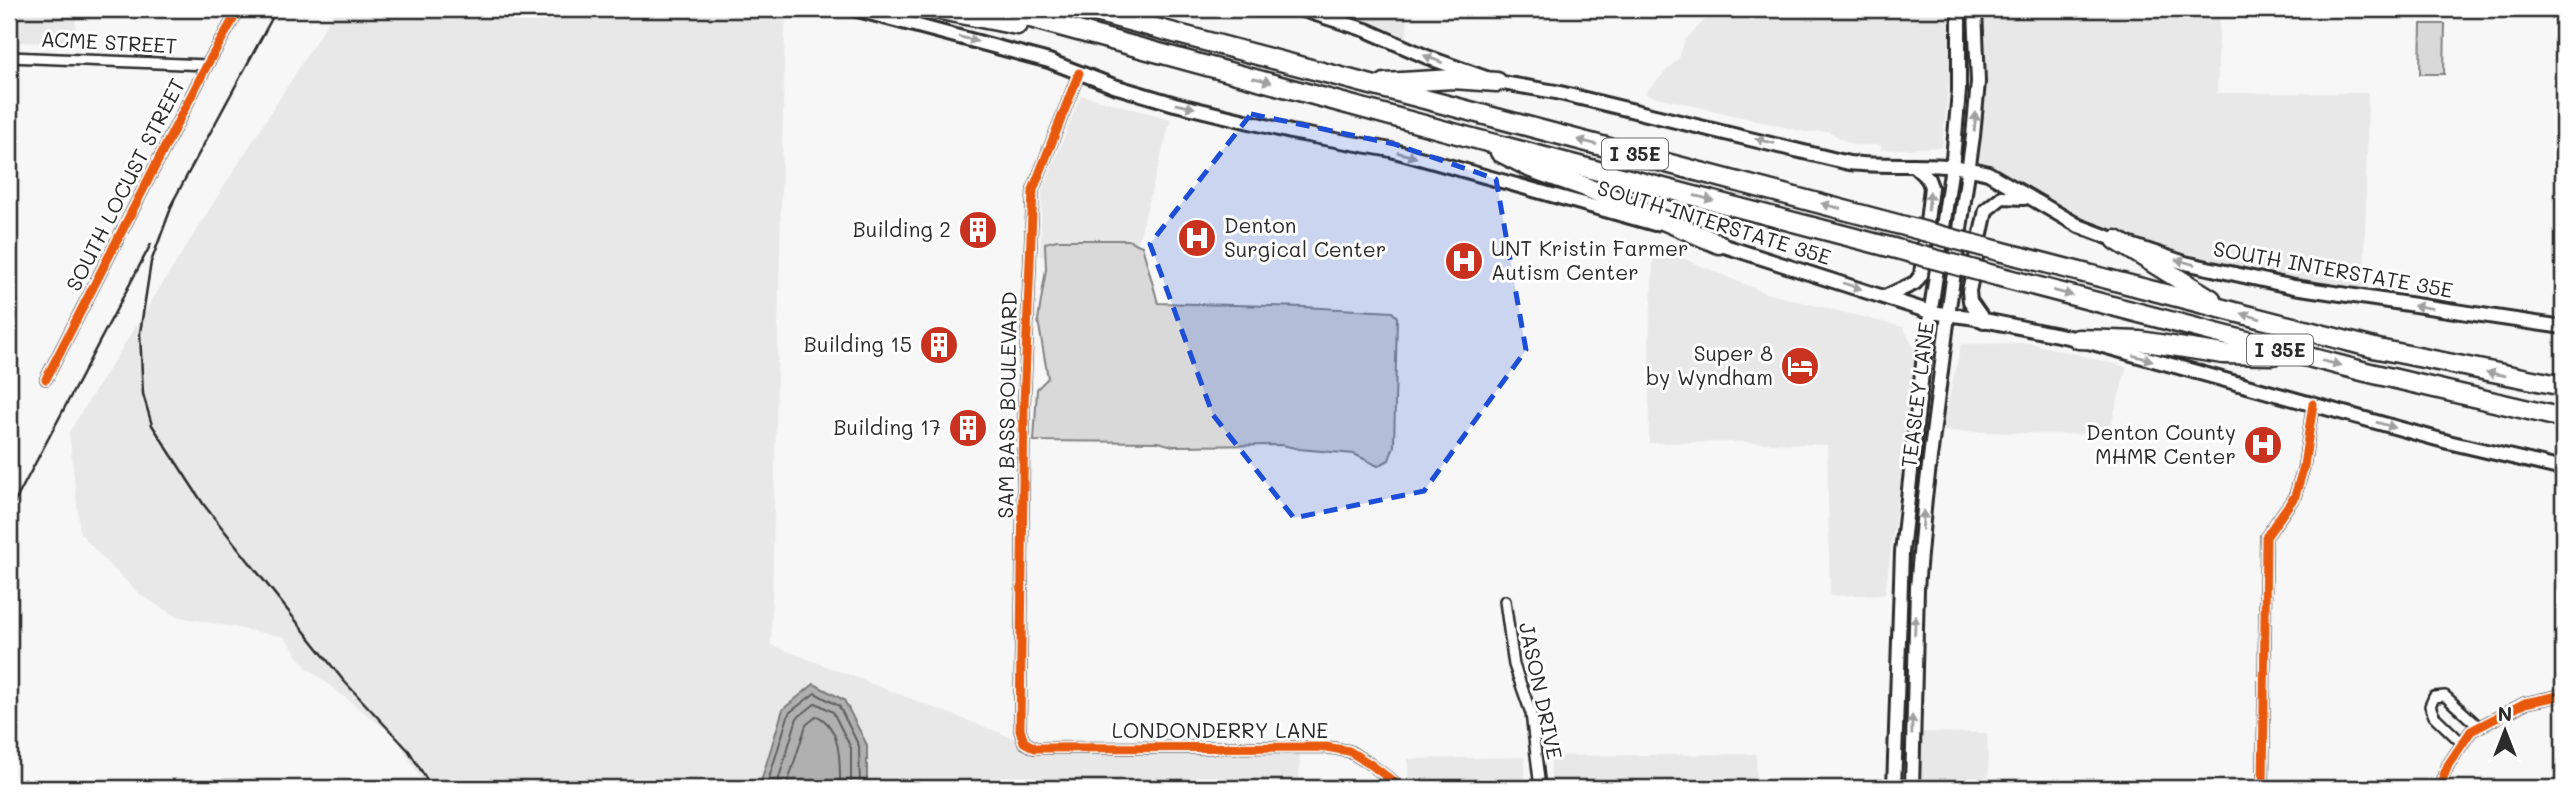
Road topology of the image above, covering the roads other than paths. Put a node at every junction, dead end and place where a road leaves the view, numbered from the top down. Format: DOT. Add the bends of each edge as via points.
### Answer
graph roads {
  1 [pos="239,9"];
  2 [pos="855,9"];
  3 [pos="935,9"];
  4 [pos="997,9"];
  5 [pos="1084,9"];
  6 [pos="1300,9"];
  7 [pos="1959,14"];
  8 [pos="1975,14"];
  9 [pos="1102,36"];
  10 [pos="9,57"];
  11 [pos="207,65"];
  12 [pos="1079,73"];
  13 [pos="1497,82"];
  14 [pos="1373,84"];
  15 [pos="1472,138"];
  16 [pos="1913,166"];
  17 [pos="1952,167"];
  18 [pos="1969,169"];
  19 [pos="2031,199"];
  20 [pos="2116,240"];
  21 [pos="1719,244"];
  22 [pos="1885,297"];
  23 [pos="2225,309"];
  24 [pos="1930,312"];
  25 [pos="1948,315"];
  26 [pos="1984,321"];
  27 [pos="2563,327"];
  28 [pos="2078,340"];
  29 [pos="2301,356"];
  30 [pos="46,379"];
  31 [pos="2563,386"];
  32 [pos="2313,404"];
  33 [pos="2563,418"];
  34 [pos="2563,469"];
  35 [pos="1899,587"];
  36 [pos="1917,588"];
  37 [pos="1505,601"];
  38 [pos="2563,695"];
  39 [pos="2478,726"];
  40 [pos="1028,743"];
  41 [pos="2462,743"];
  42 [pos="1402,788"];
  43 [pos="1540,788"];
  44 [pos="1894,788"];
  45 [pos="1912,788"];
  46 [pos="2263,788"];
  47 [pos="2439,788"];
  1 -- 11 [label="street, SOUTH LOCUST STREET"];
  2 -- 12 [label="main road, SOUTH INTERSTATE 35E, one-way"];
  3 -- 9 [label="highway"];
  4 -- 9 [label="highway, I 35E"];
  5 -- 14 [label="highway, I 35E"];
  13 -- 6 [label="main road, SOUTH INTERSTATE 35E, one-way"];
  7 -- 8 [label="main road"];
  7 -- 17 [label="main road, TEASLEY LANE" via="1959,91"];
  18 -- 8 [label="main road, TEASLEY LANE, one-way" via="1978,82"];
  9 -- 15 [label="highway, I 35E, one-way"];
  10 -- 11 [label="street, ACME STREET"];
  11 -- 30 [label="street, SOUTH LOCUST STREET"];
  12 -- 21 [label="main road, SOUTH INTERSTATE 35E, one-way" via="1175,104 1427,160"];
  12 -- 40 [label="street, SAM BASS BOULEVARD" via="1033,190 1021,565 1020,730"];
  13 -- 14 [label="highway" via="1453,79"];
  16 -- 13 [label="main road, SOUTH INTERSTATE 35E, one-way" via="1849,163"];
  23 -- 14 [label="highway, I 35E, one-way, bridge"];
  15 -- 21 [label="highway" via="1531,168"];
  15 -- 29 [label="highway, I 35E, one-way, bridge"];
  16 -- 17 [label="main road, SOUTH INTERSTATE 35E"];
  22 -- 16 [label="main road, one-way" via="1915,283 1921,275 1931,187"];
  17 -- 18 [label="main road, SOUTH INTERSTATE 35E"];
  17 -- 24 [label="main road, TEASLEY LANE"];
  18 -- 19 [label="main road, SOUTH INTERSTATE 35E" via="1988,173"];
  18 -- 25 [label="main road, TEASLEY LANE"];
  19 -- 20 [label="main road, SOUTH INTERSTATE 35E"];
  19 -- 26 [label="main road" via="2002,197 1986,209 1969,291 1970,301"];
  20 -- 23 [label="highway"];
  27 -- 20 [label="main road, SOUTH INTERSTATE 35E, one-way" via="2294,287 2185,263"];
  21 -- 22 [label="main road, SOUTH INTERSTATE 35E, one-way"];
  22 -- 24 [label="main road, SOUTH INTERSTATE 35E"];
  31 -- 23 [label="highway, I 35E, one-way" via="2378,349"];
  24 -- 25 [label="main road, SOUTH INTERSTATE 35E"];
  24 -- 35 [label="main road, TEASLEY LANE"];
  25 -- 26 [label="main road, SOUTH INTERSTATE 35E"];
  36 -- 25 [label="main road, TEASLEY LANE, one-way"];
  26 -- 28 [label="main road, SOUTH INTERSTATE 35E"];
  28 -- 29 [label="highway" via="2140,341 2223,354"];
  28 -- 32 [label="main road, SOUTH INTERSTATE 35E, one-way"];
  29 -- 33 [label="highway, I 35E, one-way"];
  32 -- 34 [label="main road, SOUTH INTERSTATE 35E, one-way"];
  32 -- 46 [label="street" via="2295,496 2266,537"];
  35 -- 36 [label="main road"];
  35 -- 44 [label="main road, TEASLEY LANE"];
  45 -- 36 [label="main road, TEASLEY LANE, one-way"];
  37 -- 43 [label="street, JASON DRIVE" via="1514,665 1531,713"];
  38 -- 39 [label="street" via="2525,703"];
  39 -- 41 [label="street"];
  39 -- 41 [label="street" via="2445,696 2434,697 2430,706 2434,716"];
  40 -- 42 [label="street, LONDONDERRY LANE" via="1035,748 1326,747 1349,751"];
  41 -- 47 [label="street"];
}
